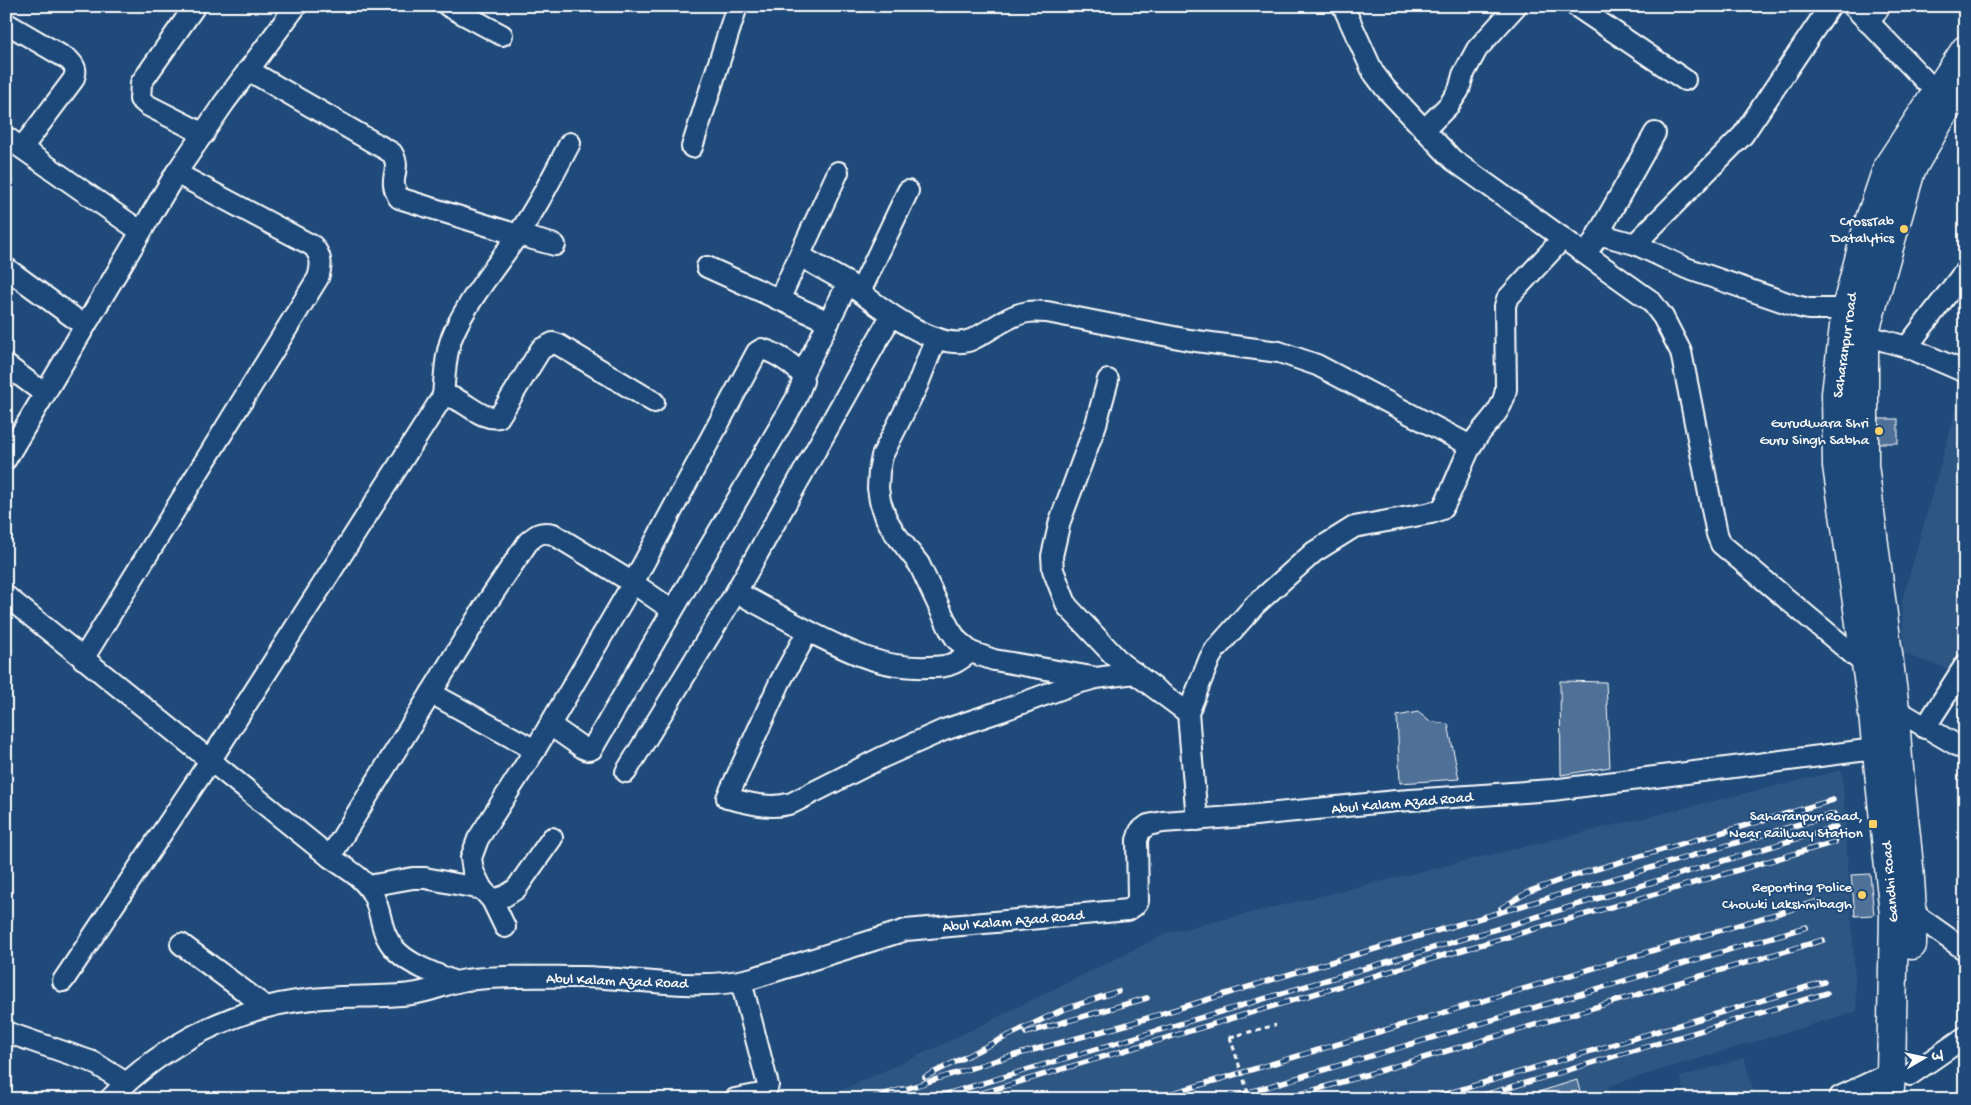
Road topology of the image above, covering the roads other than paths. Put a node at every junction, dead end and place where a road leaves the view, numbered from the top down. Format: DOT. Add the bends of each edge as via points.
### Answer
graph roads {
  1 [pos="195,6"];
  2 [pos="296,6"];
  3 [pos="448,6"];
  4 [pos="737,6"];
  5 [pos="1343,6"];
  6 [pos="1516,6"];
  7 [pos="1576,6"];
  8 [pos="1830,6"];
  9 [pos="1853,6"];
  10 [pos="1880,6"];
  11 [pos="6,23"];
  12 [pos="1869,23"];
  13 [pos="502,35"];
  14 [pos="1965,50"];
  15 [pos="248,70"];
  16 [pos="1684,80"];
  17 [pos="1965,84"];
  18 [pos="1936,92"];
  19 [pos="1424,130"];
  20 [pos="1655,133"];
  21 [pos="204,134"];
  22 [pos="14,142"];
  23 [pos="570,143"];
  24 [pos="692,147"];
  25 [pos="838,172"];
  26 [pos="176,174"];
  27 [pos="908,191"];
  28 [pos="140,231"];
  29 [pos="1598,234"];
  30 [pos="518,235"];
  31 [pos="1563,238"];
  32 [pos="1635,244"];
  33 [pos="555,245"];
  34 [pos="1586,255"];
  35 [pos="800,256"];
  36 [pos="707,267"];
  37 [pos="6,268"];
  38 [pos="1965,271"];
  39 [pos="854,288"];
  40 [pos="779,300"];
  41 [pos="1846,308"];
  42 [pos="891,316"];
  43 [pos="828,322"];
  44 [pos="85,326"];
  45 [pos="1864,335"];
  46 [pos="936,338"];
  47 [pos="1907,347"];
  48 [pos="6,365"];
  49 [pos="1965,372"];
  50 [pos="802,375"];
  51 [pos="1108,380"];
  52 [pos="45,394"];
  53 [pos="443,396"];
  54 [pos="654,402"];
  55 [pos="1471,446"];
  56 [pos="6,459"];
  57 [pos="633,583"];
  58 [pos="736,592"];
  59 [pos="6,596"];
  60 [pos="672,610"];
  61 [pos="808,631"];
  62 [pos="970,652"];
  63 [pos="83,659"];
  64 [pos="1965,665"];
  65 [pos="1878,667"];
  66 [pos="1135,673"];
  67 [pos="1096,678"];
  68 [pos="431,693"];
  69 [pos="1895,709"];
  70 [pos="1188,713"];
  71 [pos="550,725"];
  72 [pos="1925,728"];
  73 [pos="1875,749"];
  74 [pos="535,750"];
  75 [pos="1965,750"];
  76 [pos="210,761"];
  77 [pos="626,772"];
  78 [pos="1198,820"];
  79 [pos="552,838"];
  80 [pos="330,857"];
  81 [pos="368,886"];
  82 [pos="487,894"];
  83 [pos="1913,913"];
  84 [pos="505,927"];
  85 [pos="181,944"];
  86 [pos="1965,950"];
  87 [pos="63,981"];
  88 [pos="454,982"];
  89 [pos="741,982"];
  90 [pos="266,1007"];
  91 [pos="6,1032"];
  92 [pos="1965,1037"];
  93 [pos="126,1083"];
  94 [pos="1899,1087"];
  95 [pos="110,1099"];
  96 [pos="735,1099"];
  97 [pos="1842,1099"];
  1 -- 21 [label="street" via="141,84 140,99"];
  2 -- 15 [label="street"];
  3 -- 13 [label="street"];
  4 -- 24 [label="street"];
  5 -- 19 [label="street" via="1373,72"];
  6 -- 19 [label="street" via="1477,49 1449,105"];
  7 -- 16 [label="street"];
  8 -- 32 [label="street" via="1743,135"];
  9 -- 12 [label="street"];
  10 -- 12 [label="street"];
  11 -- 22 [label="street" via="69,60 75,66 76,74"];
  12 -- 18 [label="street"];
  14 -- 18 [label="main road, Saharanpur road"];
  15 -- 21 [label="street"];
  15 -- 30 [label="street" via="392,153 397,167 394,190 399,198"];
  17 -- 45 [label="main road, Saharanpur road" via="1911,170"];
  18 -- 41 [label="main road, Saharanpur road" via="1888,166"];
  19 -- 31 [label="street" via="1453,160"];
  20 -- 29 [label="street"];
  21 -- 26 [label="street"];
  22 -- 28 [label="street"];
  23 -- 30 [label="street"];
  25 -- 35 [label="street"];
  26 -- 28 [label="street"];
  26 -- 63 [label="street" via="312,246 319,254 322,267"];
  27 -- 39 [label="street"];
  28 -- 44 [label="street"];
  29 -- 32 [label="street"];
  29 -- 34 [label="street"];
  30 -- 33 [label="street"];
  30 -- 53 [label="street" via="454,332 447,356"];
  31 -- 34 [label="street"];
  31 -- 55 [label="street" via="1506,299 1504,399"];
  32 -- 41 [label="street" via="1686,268 1796,306"];
  34 -- 65 [label="street" via="1651,301 1663,317 1680,352 1717,534 1722,544"];
  35 -- 39 [label="street"];
  35 -- 40 [label="street"];
  36 -- 40 [label="street"];
  37 -- 44 [label="street"];
  38 -- 47 [label="street"];
  39 -- 42 [label="street"];
  39 -- 43 [label="street"];
  40 -- 43 [label="street"];
  41 -- 65 [label="main road, Saharanpur road" via="1836,394 1837,466"];
  42 -- 46 [label="street"];
  42 -- 58 [label="street"];
  43 -- 50 [label="street"];
  44 -- 52 [label="street"];
  45 -- 47 [label="street"];
  45 -- 65 [label="main road, Saharanpur road" via="1864,465"];
  46 -- 55 [label="street" via="965,342 1016,316 1047,312 1189,340 1279,352 1316,365"];
  46 -- 62 [label="street" via="917,386 882,456 878,488 880,501 894,532 919,564 949,628"];
  47 -- 49 [label="street"];
  48 -- 52 [label="street"];
  50 -- 57 [label="street" via="767,351 757,352"];
  50 -- 60 [label="street" via="798,394 774,438"];
  51 -- 66 [label="street" via="1096,424 1060,521 1052,570 1067,606 1121,663"];
  52 -- 56 [label="street"];
  53 -- 54 [label="street" via="458,399 485,416 499,417 541,349 553,343"];
  53 -- 76 [label="street"];
  55 -- 70 [label="street" via="1442,508 1431,513 1354,527 1314,552 1255,605 1210,658"];
  57 -- 60 [label="street"];
  57 -- 68 [label="street" via="553,534 536,534 486,604"];
  57 -- 71 [label="street"];
  58 -- 61 [label="street"];
  58 -- 77 [label="street"];
  59 -- 63 [label="street"];
  60 -- 71 [label="street" via="592,749 583,748"];
  61 -- 62 [label="street" via="859,656 894,666 938,667 955,663"];
  61 -- 67 [label="street" via="780,682 727,798 780,807 944,730"];
  62 -- 67 [label="street" via="994,660"];
  63 -- 76 [label="street"];
  64 -- 72 [label="street"];
  65 -- 69 [label="main road, Gandhi Road"];
  65 -- 73 [label="main road, Gandhi Road"];
  66 -- 67 [label="street"];
  66 -- 70 [label="street"];
  68 -- 74 [label="street"];
  68 -- 80 [label="street"];
  69 -- 72 [label="street"];
  69 -- 83 [label="main road, Gandhi Road" via="1896,750"];
  70 -- 78 [label="street"];
  71 -- 74 [label="street"];
  72 -- 75 [label="street"];
  73 -- 78 [label="street, Abul Kalam Azad Road" via="1552,790"];
  73 -- 94 [label="main road, Gandhi Road" via="1894,915"];
  74 -- 82 [label="street" via="478,839 471,858 473,871"];
  76 -- 80 [label="street"];
  76 -- 87 [label="street"];
  78 -- 89 [label="street, Abul Kalam Azad Road" via="1163,822 1148,825 1140,831 1137,840 1138,900 1128,910 906,930"];
  79 -- 82 [label="street" via="516,889 505,896"];
  80 -- 81 [label="street"];
  81 -- 82 [label="street" via="426,878"];
  81 -- 88 [label="street" via="386,937 393,947 403,956"];
  82 -- 84 [label="street"];
  83 -- 86 [label="street"];
  83 -- 94 [label="main road, Gandhi Road"];
  85 -- 90 [label="street"];
  88 -- 89 [label="street, Abul Kalam Azad Road" via="555,977 714,984"];
  88 -- 90 [label="street, Abul Kalam Azad Road" via="412,994 313,999"];
  89 -- 96 [label="street" via="768,1085 761,1094"];
  90 -- 93 [label="street, Abul Kalam Azad Road" via="212,1027 162,1056"];
  91 -- 93 [label="street" via="93,1062"];
  92 -- 94 [label="street"];
  93 -- 95 [label="street, Abul Kalam Azad Road"];
  94 -- 97 [label="street"];
}
